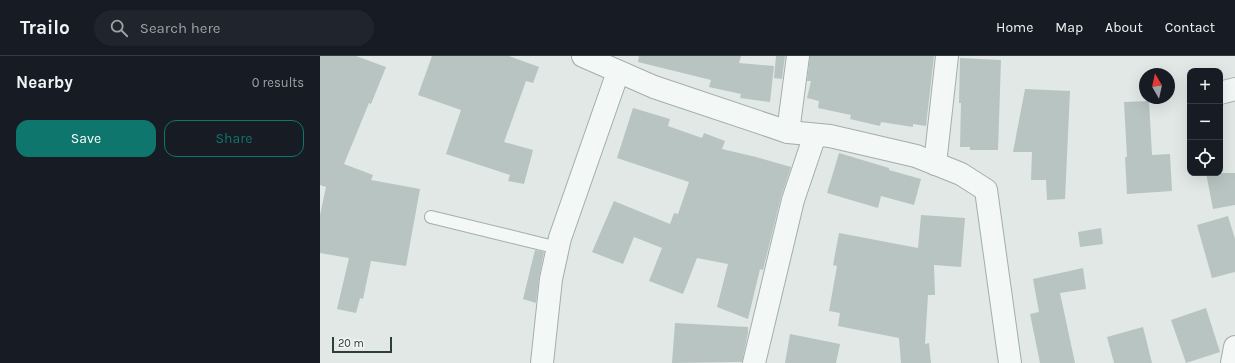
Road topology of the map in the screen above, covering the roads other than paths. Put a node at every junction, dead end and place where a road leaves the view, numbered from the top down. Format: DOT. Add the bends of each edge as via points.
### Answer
graph roads {
  1 [pos="583,56"];
  2 [pos="798,56"];
  3 [pos="947,56"];
  4 [pos="618,72"];
  5 [pos="1235,89"];
  6 [pos="1223,92"];
  7 [pos="788,132"];
  8 [pos="815,135"];
  9 [pos="935,164"];
  10 [pos="431,217"];
  11 [pos="558,248"];
  12 [pos="1235,347"];
  13 [pos="542,363"];
  14 [pos="754,363"];
  15 [pos="1010,363"];
  16 [pos="1232,363"];
  1 -- 4 [label="street"];
  2 -- 7 [label="street"];
  3 -- 9 [label="street"];
  4 -- 7 [label="street" via="654,87"];
  4 -- 11 [label="street"];
  5 -- 6 [label="street"];
  7 -- 8 [label="street"];
  8 -- 9 [label="street" via="830,136 916,156"];
  8 -- 14 [label="street" via="793,200"];
  9 -- 15 [label="street" via="961,174 986,190"];
  10 -- 11 [label="lane"];
  11 -- 13 [label="street" via="551,279"];
  12 -- 16 [label="street"];
}
